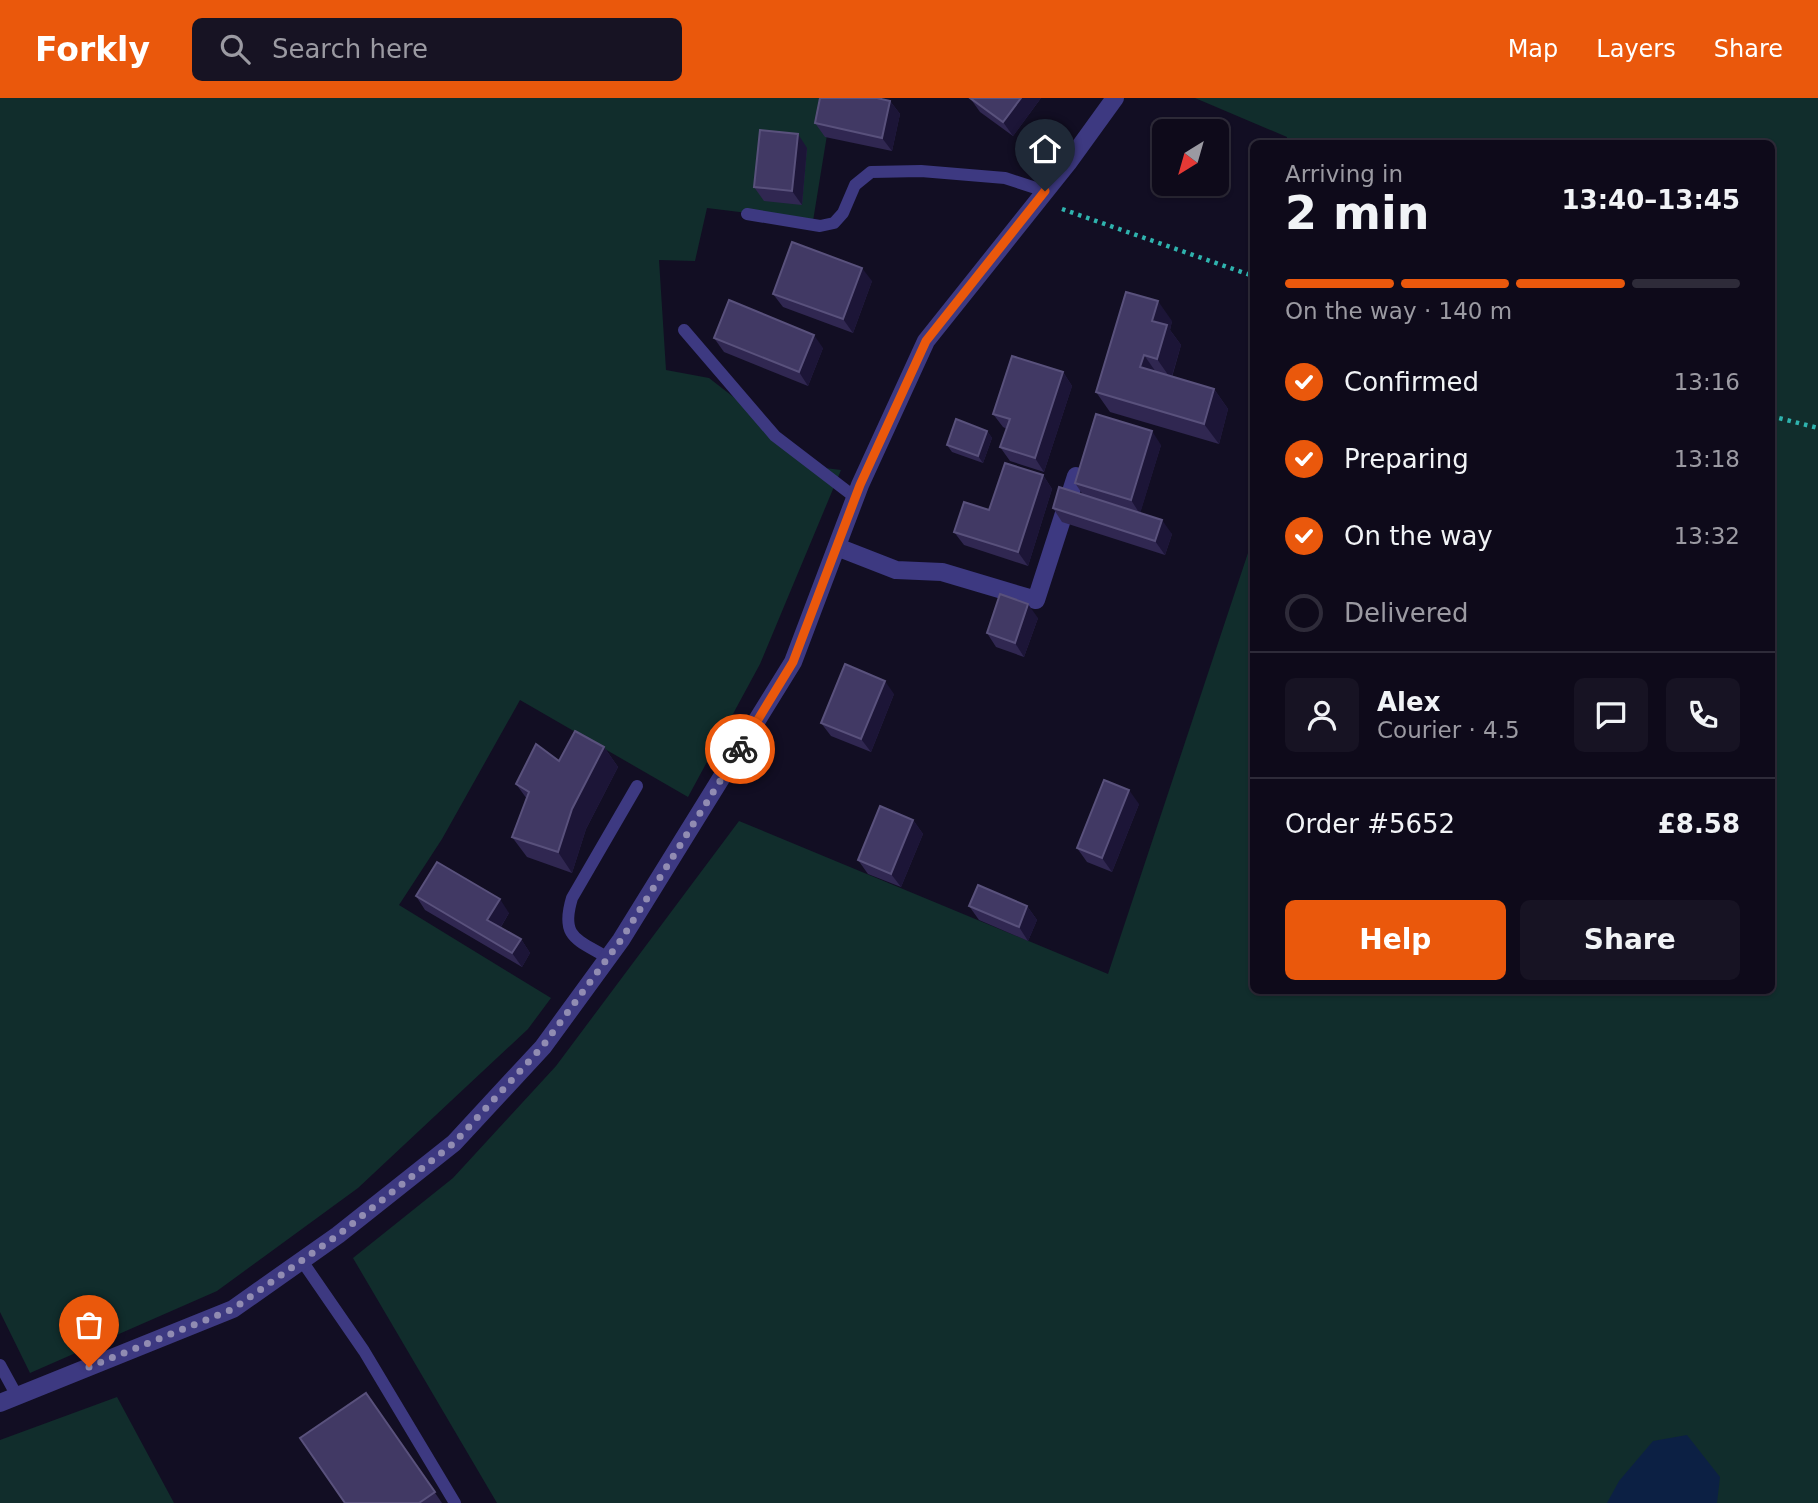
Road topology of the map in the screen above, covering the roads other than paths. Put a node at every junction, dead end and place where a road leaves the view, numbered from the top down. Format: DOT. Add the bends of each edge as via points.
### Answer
graph roads {
  1 [pos="1115,98"];
  2 [pos="1041,196"];
  3 [pos="747,214"];
  4 [pos="684,330"];
  5 [pos="1076,476"];
  6 [pos="856,498"];
  7 [pos="837,547"];
  8 [pos="637,786"];
  9 [pos="608,958"];
  10 [pos="302,1261"];
  11 [pos="0,1365"];
  12 [pos="8,1399"];
  13 [pos="455,1503"];
  1 -- 2 [label="street"];
  2 -- 3 [label="lane" via="1005,178 871,172 855,185 834,223 820,226"];
  2 -- 6 [label="street" via="926,341"];
  4 -- 6 [label="lane" via="775,436"];
  5 -- 7 [label="street" via="1036,600 942,572 895,570"];
  6 -- 7 [label="street"];
  7 -- 9 [label="street" via="793,662"];
  8 -- 9 [label="lane" via="572,898 566,918 573,937"];
  9 -- 10 [label="street" via="542,1047 454,1143"];
  10 -- 12 [label="street" via="233,1309"];
  10 -- 13 [label="lane" via="365,1351"];
  11 -- 12 [label="lane"];
}
